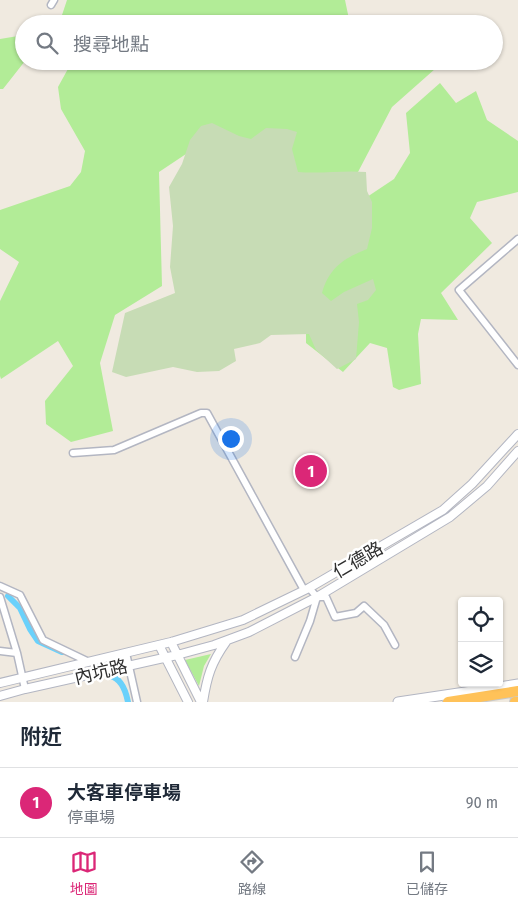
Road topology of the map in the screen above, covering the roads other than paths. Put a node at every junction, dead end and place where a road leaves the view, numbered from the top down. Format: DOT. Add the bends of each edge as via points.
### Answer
graph roads {
  1 [pos="518,239"];
  2 [pos="517,362"];
  3 [pos="518,434"];
  4 [pos="518,452"];
  5 [pos="73,453"];
  6 [pos="0,586"];
  7 [pos="307,589"];
  8 [pos="0,597"];
  9 [pos="317,597"];
  10 [pos="226,641"];
  11 [pos="171,642"];
  12 [pos="159,645"];
  13 [pos="394,645"];
  14 [pos="0,651"];
  15 [pos="16,653"];
  16 [pos="126,653"];
  17 [pos="177,655"];
  18 [pos="165,657"];
  19 [pos="294,657"];
  20 [pos="89,662"];
  21 [pos="128,666"];
  22 [pos="21,677"];
  23 [pos="0,683"];
  24 [pos="518,684"];
  25 [pos="25,689"];
  26 [pos="518,691"];
  27 [pos="0,696"];
  28 [pos="137,702"];
  29 [pos="188,702"];
  30 [pos="202,702"];
  31 [pos="398,702"];
  32 [pos="448,702"];
  1 -- 2 [label="street" via="459,290"];
  3 -- 7 [label="street, 仁德路" via="443,510"];
  4 -- 9 [label="street, 仁德路" via="487,486 450,517"];
  5 -- 7 [label="street" via="114,450 201,413 207,414"];
  6 -- 20 [label="street, 內坑路" via="20,595 44,640"];
  7 -- 9 [label="street"];
  7 -- 11 [label="street, 仁德路" via="243,620"];
  8 -- 15 [label="street"];
  9 -- 10 [label="street, 仁德路"];
  9 -- 13 [label="street" via="326,597 335,617 356,613 364,606 384,625"];
  9 -- 19 [label="street"];
  10 -- 17 [label="street, 仁德路"];
  10 -- 30 [label="street" via="212,662"];
  11 -- 12 [label="street, 內坑路"];
  11 -- 17 [label="street"];
  12 -- 16 [label="street, 內坑路"];
  12 -- 18 [label="street"];
  14 -- 15 [label="street"];
  15 -- 22 [label="street"];
  16 -- 20 [label="street, 內坑路"];
  16 -- 21 [label="street"];
  17 -- 18 [label="street, 內坑路"];
  17 -- 30 [label="street"];
  18 -- 21 [label="street, 內坑路"];
  18 -- 29 [label="street"];
  20 -- 22 [label="street, 內坑路"];
  21 -- 25 [label="street, 內坑路"];
  21 -- 28 [label="street"];
  22 -- 23 [label="street, 內坑路"];
  22 -- 25 [label="street"];
  24 -- 31 [label="main road"];
  25 -- 27 [label="street, 內坑路"];
  26 -- 32 [label="highway"];
}
